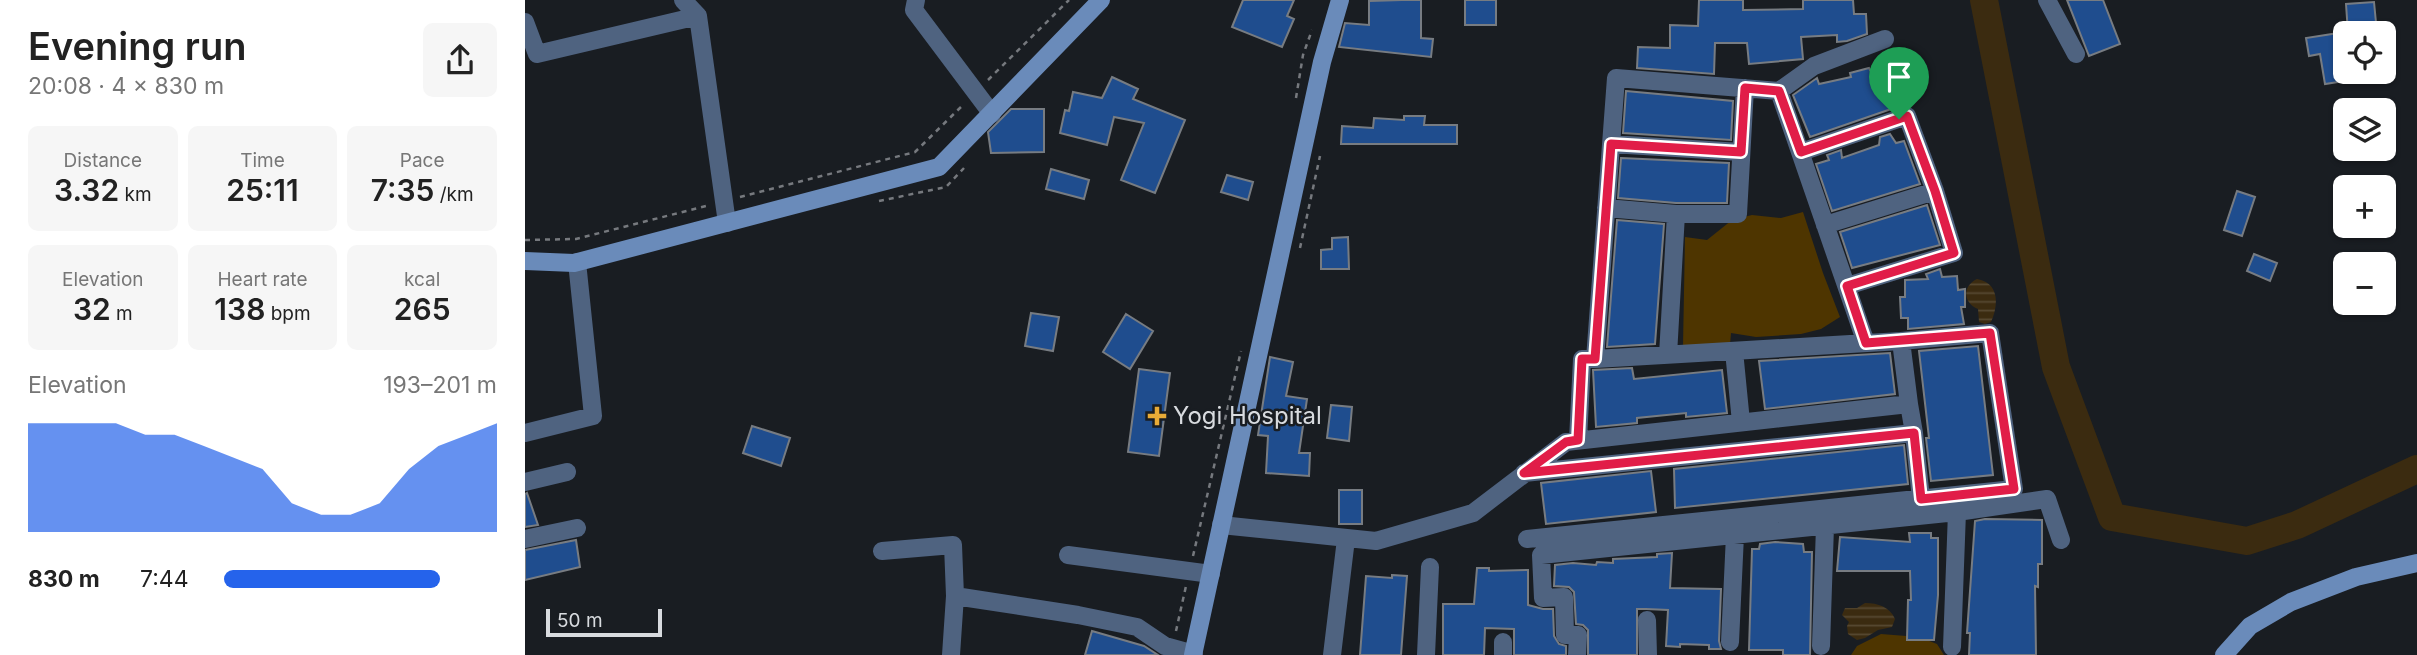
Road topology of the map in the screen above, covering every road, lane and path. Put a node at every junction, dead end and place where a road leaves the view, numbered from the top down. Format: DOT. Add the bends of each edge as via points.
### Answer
graph roads {
  1 [pos="683,0"];
  2 [pos="916,0"];
  3 [pos="1069,0"];
  4 [pos="1101,0"];
  5 [pos="1340,0"];
  6 [pos="2047,0"];
  7 [pos="698,16"];
  8 [pos="525,22"];
  9 [pos="1313,30"];
  10 [pos="1885,39"];
  11 [pos="2076,54"];
  12 [pos="982,85"];
  13 [pos="1745,88"];
  14 [pos="1779,91"];
  15 [pos="963,104"];
  16 [pos="1294,105"];
  17 [pos="992,114"];
  18 [pos="1611,144"];
  19 [pos="1741,152"];
  20 [pos="1801,152"];
  21 [pos="1935,191"];
  22 [pos="733,199"];
  23 [pos="720,202"];
  24 [pos="1606,208"];
  25 [pos="1676,214"];
  26 [pos="727,223"];
  27 [pos="1825,225"];
  28 [pos="525,240"];
  29 [pos="525,261"];
  30 [pos="577,262"];
  31 [pos="1847,286"];
  32 [pos="1901,341"];
  33 [pos="1243,342"];
  34 [pos="1866,343"];
  35 [pos="1734,351"];
  36 [pos="1668,355"];
  37 [pos="1595,359"];
  38 [pos="1909,404"];
  39 [pos="1741,422"];
  40 [pos="525,433"];
  41 [pos="1914,433"];
  42 [pos="1578,440"];
  43 [pos="567,472"];
  44 [pos="1524,473"];
  45 [pos="525,482"];
  46 [pos="1921,499"];
  47 [pos="1957,512"];
  48 [pos="1221,525"];
  49 [pos="1825,526"];
  50 [pos="577,528"];
  51 [pos="1735,535"];
  52 [pos="1346,538"];
  53 [pos="525,539"];
  54 [pos="1527,539"];
  55 [pos="2061,540"];
  56 [pos="882,551"];
  57 [pos="1068,555"];
  58 [pos="1193,556"];
  59 [pos="2417,563"];
  60 [pos="1430,567"];
  61 [pos="1211,574"];
  62 [pos="1187,583"];
  63 [pos="955,596"];
  64 [pos="1647,620"];
  65 [pos="1176,634"];
  66 [pos="1730,642"];
  67 [pos="1821,646"];
  68 [pos="1952,647"];
  69 [pos="951,655"];
  70 [pos="1193,655"];
  71 [pos="1332,655"];
  72 [pos="1426,655"];
  73 [pos="1577,655"];
  74 [pos="1648,655"];
  75 [pos="2224,655"];
  1 -- 7 [label="street"];
  2 -- 17 [label="street" via="914,10"];
  3 -- 12 [label="path"];
  4 -- 17 [label="street"];
  5 -- 48 [label="street" via="1319,76"];
  6 -- 11 [label="street"];
  7 -- 8 [label="street" via="537,54"];
  7 -- 26 [label="street"];
  9 -- 16 [label="path" via="1303,55"];
  10 -- 14 [label="street" via="1814,66"];
  13 -- 14 [label="street"];
  13 -- 18 [label="street" via="1616,78"];
  13 -- 19 [label="street"];
  14 -- 20 [label="street"];
  15 -- 22 [label="path" via="915,152"];
  17 -- 26 [label="street" via="939,167"];
  18 -- 19 [label="street"];
  18 -- 24 [label="street"];
  19 -- 25 [label="street" via="1738,214"];
  20 -- 21 [label="street" via="1907,116"];
  20 -- 27 [label="street"];
  21 -- 27 [label="street"];
  21 -- 31 [label="street" via="1954,253"];
  23 -- 28 [label="path" via="576,239"];
  24 -- 25 [label="street"];
  24 -- 37 [label="street"];
  25 -- 36 [label="street"];
  26 -- 30 [label="street"];
  27 -- 31 [label="street"];
  29 -- 30 [label="street"];
  30 -- 40 [label="street" via="593,416"];
  31 -- 34 [label="street"];
  32 -- 34 [label="street"];
  32 -- 38 [label="street"];
  32 -- 46 [label="street" via="1990,333 2014,489"];
  33 -- 58 [label="path"];
  34 -- 35 [label="street"];
  35 -- 36 [label="street"];
  35 -- 39 [label="street"];
  36 -- 37 [label="street"];
  37 -- 42 [label="street" via="1582,359"];
  38 -- 39 [label="street"];
  38 -- 41 [label="street"];
  39 -- 42 [label="street"];
  41 -- 44 [label="street"];
  41 -- 46 [label="street"];
  42 -- 44 [label="street" via="1566,442"];
  43 -- 45 [label="street"];
  44 -- 52 [label="street" via="1473,513 1376,541"];
  46 -- 54 [label="street"];
  47 -- 49 [label="street"];
  47 -- 55 [label="street" via="2047,499"];
  47 -- 68 [label="street"];
  48 -- 52 [label="street"];
  48 -- 61 [label="street"];
  49 -- 51 [label="street"];
  49 -- 67 [label="street"];
  50 -- 53 [label="street"];
  51 -- 66 [label="street"];
  51 -- 73 [label="street" via="1541,555 1543,598 1565,597 1565,635 1578,635"];
  52 -- 71 [label="street"];
  56 -- 63 [label="street" via="953,545"];
  57 -- 61 [label="street"];
  59 -- 75 [label="street" via="2356,577 2291,602 2250,626"];
  60 -- 72 [label="street"];
  61 -- 70 [label="street"];
  62 -- 65 [label="path"];
  63 -- 69 [label="street"];
  63 -- 70 [label="street" via="1137,628 1165,646"];
  64 -- 74 [label="street"];
}
